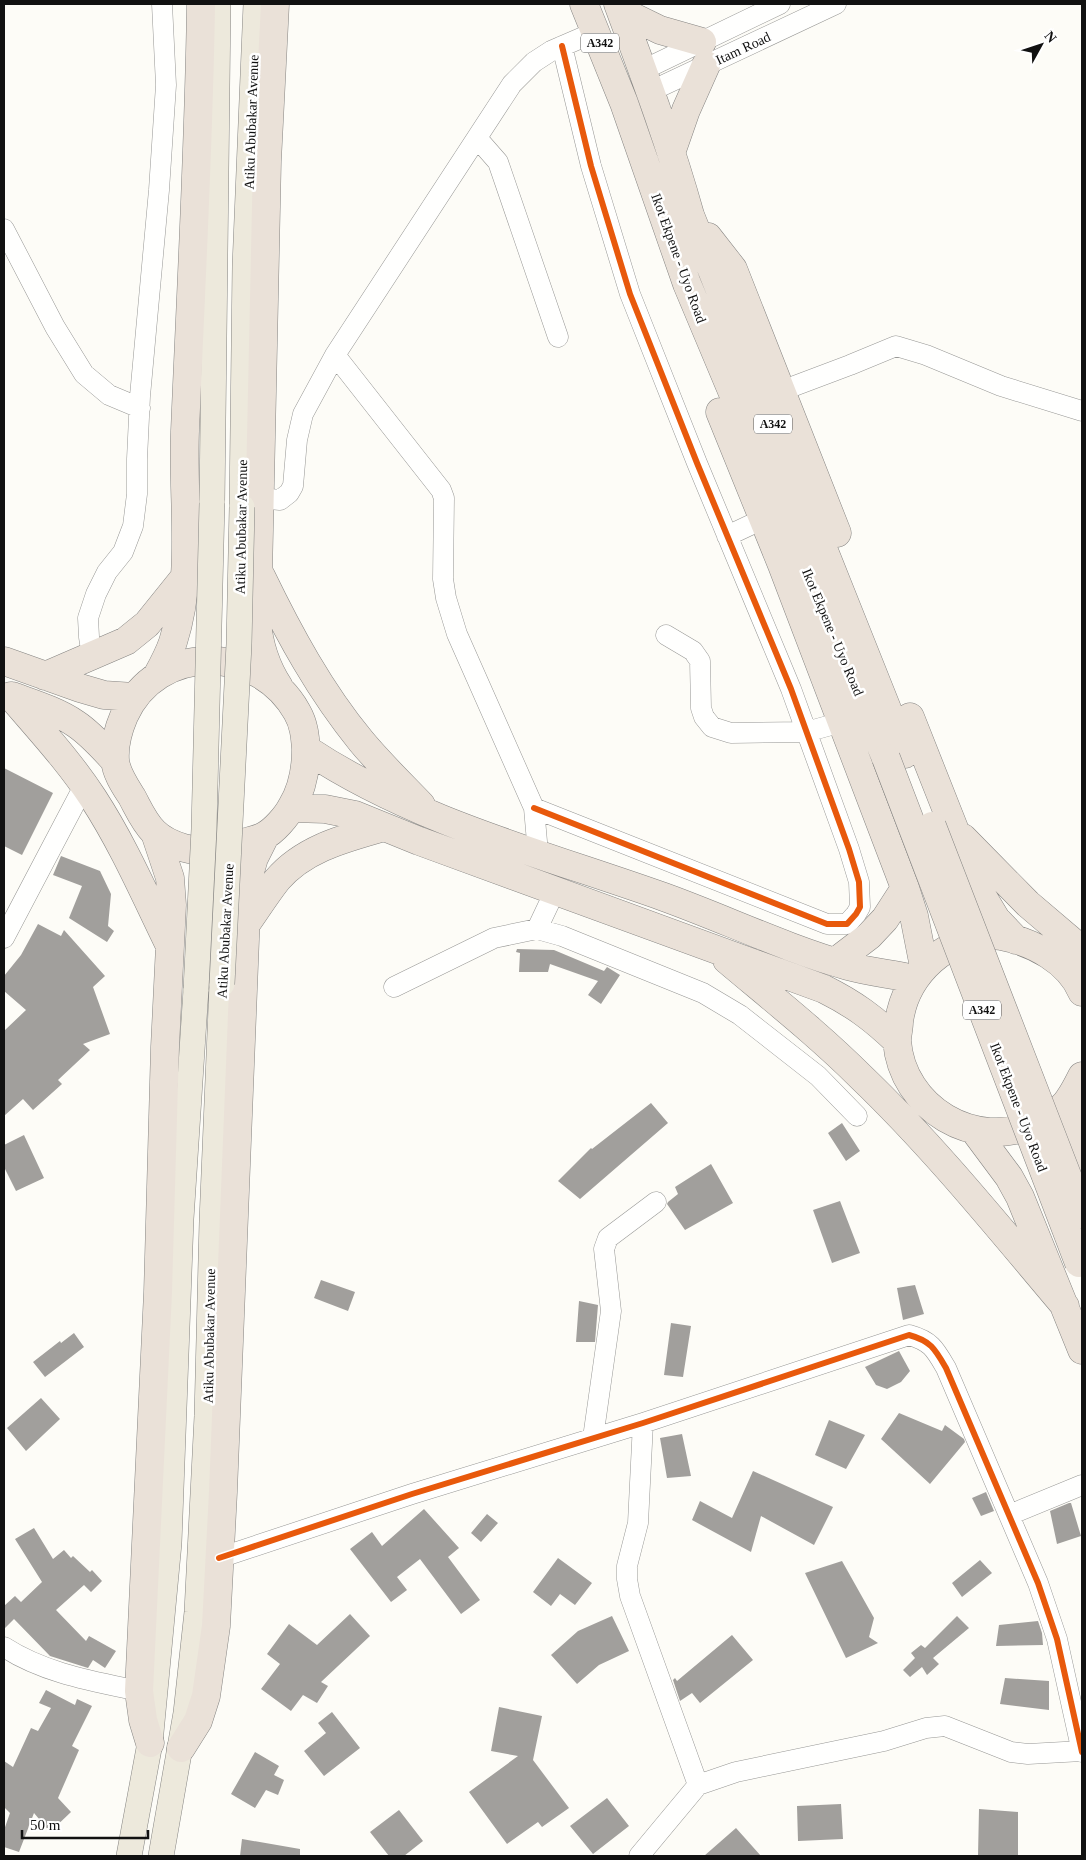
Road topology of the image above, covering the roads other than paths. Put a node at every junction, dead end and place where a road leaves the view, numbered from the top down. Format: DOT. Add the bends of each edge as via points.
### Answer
graph roads {
  1 [pos="162,4"];
  2 [pos="202,4"];
  3 [pos="218,4"];
  4 [pos="256,4"];
  5 [pos="275,4"];
  6 [pos="584,4"];
  7 [pos="780,4"];
  8 [pos="836,4"];
  9 [pos="619,8"];
  10 [pos="595,32"];
  11 [pos="562,46"];
  12 [pos="704,53"];
  13 [pos="647,80"];
  14 [pos="477,138"];
  15 [pos="671,153"];
  16 [pos="679,221"];
  17 [pos="4,230"];
  18 [pos="558,337"];
  19 [pos="336,356"];
  20 [pos="781,391"];
  21 [pos="140,408"];
  22 [pos="1082,410"];
  23 [pos="251,502"];
  24 [pos="763,519"];
  25 [pos="727,536"];
  26 [pos="258,571"];
  27 [pos="185,577"];
  28 [pos="666,636"];
  29 [pos="92,656"];
  30 [pos="4,661"];
  31 [pos="45,676"];
  32 [pos="157,676"];
  33 [pos="281,691"];
  34 [pos="7,694"];
  35 [pos="134,697"];
  36 [pos="842,722"];
  37 [pos="806,732"];
  38 [pos="306,749"];
  39 [pos="895,756"];
  40 [pos="115,761"];
  41 [pos="84,786"];
  42 [pos="292,808"];
  43 [pos="534,808"];
  44 [pos="429,814"];
  45 [pos="384,827"];
  46 [pos="954,830"];
  47 [pos="155,833"];
  48 [pos="265,836"];
  49 [pos="538,853"];
  50 [pos="905,888"];
  51 [pos="554,891"];
  52 [pos="245,926"];
  53 [pos="537,929"];
  54 [pos="4,938"];
  55 [pos="1016,940"];
  56 [pos="171,947"];
  57 [pos="712,947"];
  58 [pos="1082,950"];
  59 [pos="835,962"];
  60 [pos="919,973"];
  61 [pos="394,987"];
  62 [pos="1082,992"];
  63 [pos="897,1041"];
  64 [pos="1082,1076"];
  65 [pos="1069,1100"];
  66 [pos="857,1116"];
  67 [pos="974,1130"];
  68 [pos="1082,1157"];
  69 [pos="656,1202"];
  70 [pos="1082,1214"];
  71 [pos="1080,1268"];
  72 [pos="1065,1306"];
  73 [pos="1082,1350"];
  74 [pos="643,1423"];
  75 [pos="593,1438"];
  76 [pos="1082,1485"];
  77 [pos="1009,1515"];
  78 [pos="219,1558"];
  79 [pos="4,1647"];
  80 [pos="139,1691"];
  81 [pos="150,1743"];
  82 [pos="181,1748"];
  83 [pos="1082,1752"];
  84 [pos="698,1785"];
  85 [pos="129,1856"];
  86 [pos="161,1856"];
  87 [pos="639,1856"];
  1 -- 21 [label="street" via="166,85"];
  2 -- 27 [label="highway" via="185,435"];
  3 -- 81 [label="main road, Atiku Abubakar Avenue, bridge" via="204,829 180,1218 169,1543"];
  4 -- 23 [label="main road, Atiku Abubakar Avenue" via="244,266"];
  5 -- 23 [label="highway"];
  6 -- 10 [label="highway, Ikot Ekpene - Uyo Road / A342"];
  7 -- 12 [label="street, Itam Road"];
  8 -- 12 [label="street, Itam Road"];
  9 -- 12 [label="highway"];
  9 -- 13 [label="highway, Ikot Ekpene - Uyo Road / A342"];
  10 -- 11 [label="street"];
  10 -- 16 [label="highway, Ikot Ekpene - Uyo Road / A342"];
  11 -- 14 [label="street" via="534,62 512,84"];
  11 -- 25 [label="street" via="591,166 630,294"];
  12 -- 13 [label="street, Itam Road"];
  12 -- 15 [label="highway"];
  13 -- 15 [label="highway, Ikot Ekpene - Uyo Road / A342"];
  14 -- 18 [label="street" via="498,162"];
  14 -- 19 [label="street"];
  15 -- 16 [label="highway, Ikot Ekpene - Uyo Road / A342"];
  16 -- 20 [label="highway" via="733,269"];
  16 -- 24 [label="highway" via="670,274 673,286"];
  16 -- 39 [label="highway, Ikot Ekpene - Uyo Road / A342" via="690,293"];
  17 -- 21 [label="street" via="55,327 84,374 109,394"];
  19 -- 23 [label="street" via="303,414 293,486 289,493 280,500"];
  19 -- 43 [label="street" via="441,490 445,504 443,579 446,598 457,634"];
  20 -- 22 [label="street" via="896,346 1001,386"];
  20 -- 46 [label="highway"];
  21 -- 29 [label="street" via="133,526 123,552 107,572 96,594 88,618"];
  23 -- 26 [label="highway"];
  23 -- 82 [label="main road, Atiku Abubakar Avenue, bridge" via="238,644 197,1612"];
  24 -- 25 [label="street"];
  24 -- 36 [label="highway"];
  25 -- 37 [label="street"];
  26 -- 33 [label="highway" via="258,638 270,673"];
  26 -- 44 [label="highway" via="299,652 333,703 361,741"];
  27 -- 29 [label="highway" via="147,624 126,641"];
  27 -- 32 [label="highway" via="173,644"];
  28 -- 37 [label="street" via="694,651 700,661 701,708 712,727 731,733"];
  29 -- 31 [label="highway"];
  30 -- 31 [label="highway"];
  31 -- 35 [label="highway" via="104,695"];
  32 -- 33 [label="highway" via="192,662 224,661 255,671"];
  32 -- 35 [label="highway"];
  33 -- 38 [label="highway" via="297,712 304,728"];
  34 -- 40 [label="highway" via="58,713 77,724"];
  34 -- 41 [label="highway"];
  35 -- 40 [label="highway" via="119,728"];
  36 -- 37 [label="street"];
  36 -- 50 [label="highway"];
  37 -- 43 [label="street" via="859,882 860,907 847,924 827,924"];
  38 -- 42 [label="highway" via="306,769"];
  38 -- 44 [label="highway" via="375,790"];
  39 -- 70 [label="highway, Ikot Ekpene - Uyo Road / A342, bridge"];
  39 -- 71 [label="highway, Ikot Ekpene - Uyo Road / A342, bridge"];
  40 -- 47 [label="highway" via="141,816"];
  41 -- 54 [label="street"];
  41 -- 56 [label="highway" via="117,838"];
  42 -- 45 [label="highway" via="340,811"];
  42 -- 48 [label="highway"];
  43 -- 49 [label="street"];
  44 -- 49 [label="highway"];
  45 -- 51 [label="highway"];
  45 -- 52 [label="highway" via="332,843 299,861 277,881"];
  46 -- 55 [label="highway" via="978,889 996,919"];
  46 -- 58 [label="highway" via="1028,904"];
  47 -- 48 [label="highway" via="170,843 202,852 220,851"];
  47 -- 56 [label="highway" via="170,878"];
  48 -- 52 [label="highway" via="249,875"];
  49 -- 59 [label="highway"];
  50 -- 59 [label="highway" via="885,919"];
  50 -- 60 [label="highway" via="914,916"];
  51 -- 53 [label="street"];
  51 -- 57 [label="highway"];
  52 -- 78 [label="highway"];
  53 -- 61 [label="street" via="494,938"];
  53 -- 66 [label="street" via="703,993 740,1016 810,1070"];
  55 -- 60 [label="highway" via="999,935 967,940 937,956"];
  55 -- 62 [label="highway" via="1055,958 1071,974"];
  56 -- 80 [label="highway"];
  57 -- 63 [label="highway" via="831,992 875,1020"];
  57 -- 72 [label="highway" via="862,1077 945,1164"];
  59 -- 60 [label="highway"];
  60 -- 63 [label="highway" via="900,1008"];
  63 -- 67 [label="highway" via="904,1072 921,1098 945,1118"];
  64 -- 65 [label="highway"];
  65 -- 67 [label="highway" via="1048,1117 1025,1128 999,1133"];
  65 -- 68 [label="highway" via="1074,1135"];
  67 -- 72 [label="highway" via="1020,1196"];
  69 -- 75 [label="street" via="608,1238 604,1249 611,1311"];
  72 -- 73 [label="highway"];
  74 -- 75 [label="street"];
  74 -- 77 [label="street" via="909,1335 924,1339 934,1348 946,1368"];
  74 -- 84 [label="street" via="638,1523 627,1566 627,1579 630,1596"];
  75 -- 78 [label="street"];
  76 -- 77 [label="street"];
  77 -- 83 [label="street" via="1057,1638"];
  78 -- 82 [label="highway" via="216,1626 206,1696 198,1721"];
  79 -- 80 [label="street" via="19,1657 70,1676"];
  80 -- 81 [label="highway"];
  81 -- 85 [label="main road, Atiku Abubakar Avenue"];
  82 -- 86 [label="main road, Atiku Abubakar Avenue"];
  83 -- 84 [label="street" via="1011,1752 946,1726 736,1772"];
  84 -- 87 [label="street"];
}
